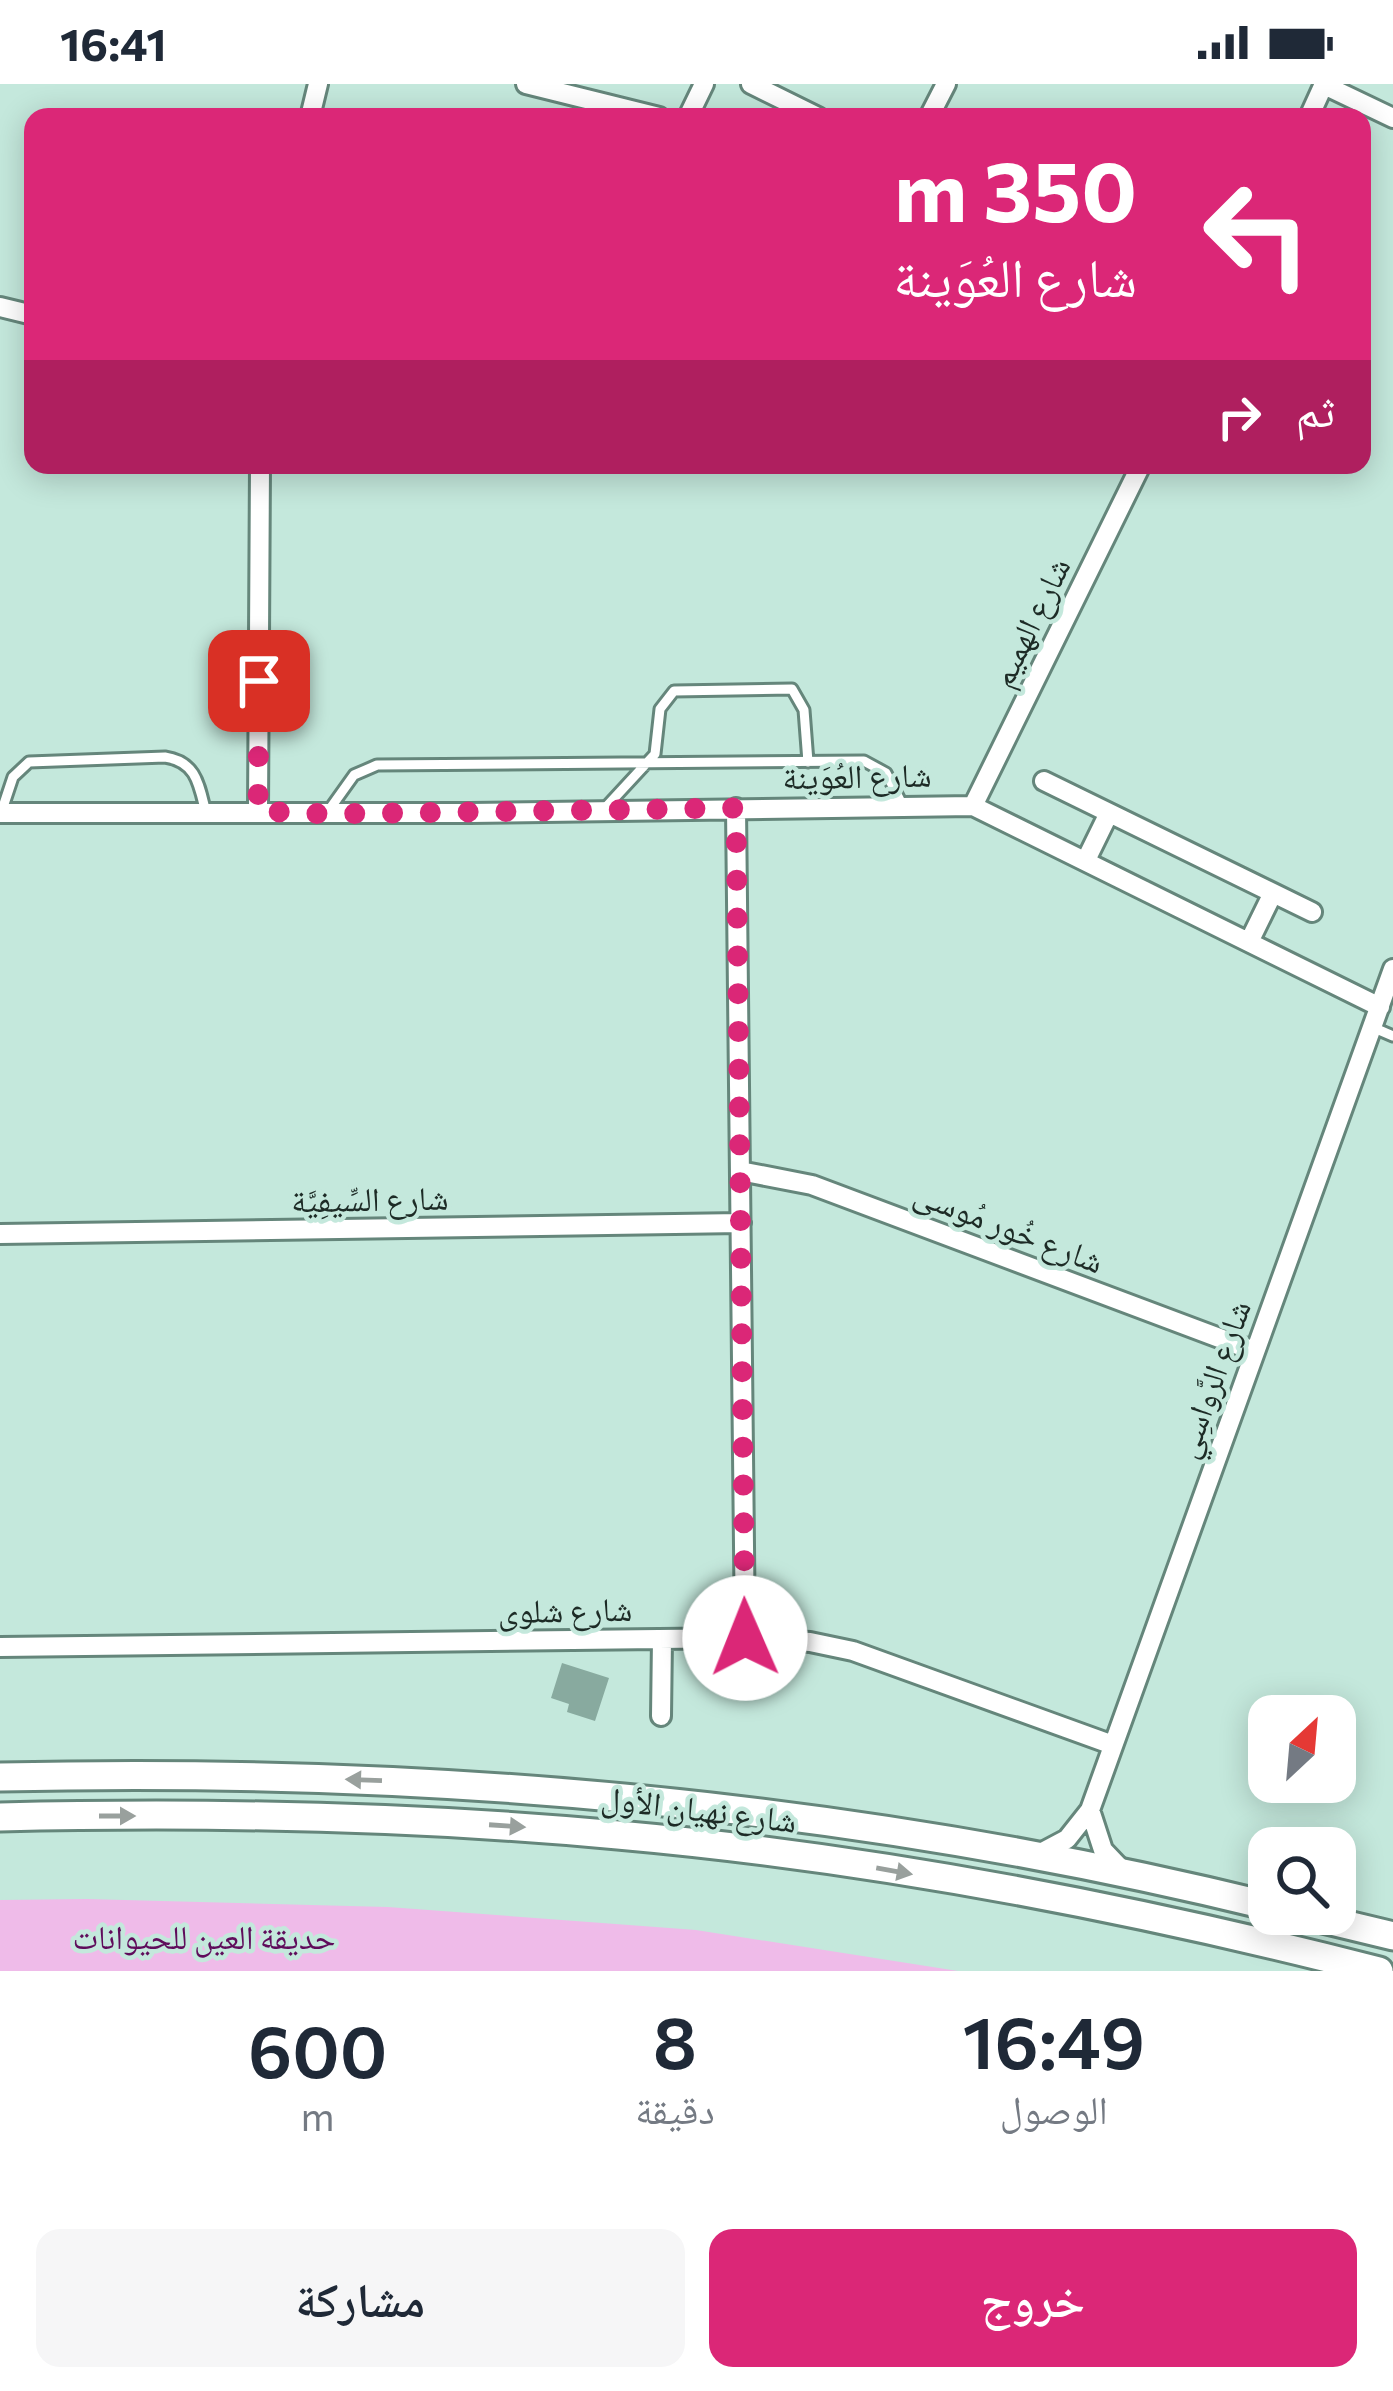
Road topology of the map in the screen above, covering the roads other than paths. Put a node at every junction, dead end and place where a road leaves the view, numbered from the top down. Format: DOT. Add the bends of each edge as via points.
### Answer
graph roads {
  1 [pos="526,84"];
  2 [pos="751,84"];
  3 [pos="1324,84"];
  4 [pos="623,108"];
  5 [pos="787,108"];
  6 [pos="1393,118"];
  7 [pos="260,474"];
  8 [pos="1137,474"];
  9 [pos="808,762"];
  10 [pos="648,764"];
  11 [pos="1043,781"];
  12 [pos="903,806"];
  13 [pos="973,806"];
  14 [pos="736,808"];
  15 [pos="258,811"];
  16 [pos="602,811"];
  17 [pos="1,813"];
  18 [pos="206,813"];
  19 [pos="1109,813"];
  20 [pos="327,814"];
  21 [pos="1086,860"];
  22 [pos="1273,893"];
  23 [pos="1312,912"];
  24 [pos="1249,941"];
  25 [pos="1393,969"];
  26 [pos="1379,1007"];
  27 [pos="1372,1027"];
  28 [pos="1393,1036"];
  29 [pos="740,1171"];
  30 [pos="742,1223"];
  31 [pos="0,1234"];
  32 [pos="1254,1351"];
  33 [pos="745,1638"];
  34 [pos="662,1639"];
  35 [pos="0,1647"];
  36 [pos="662,1716"];
  37 [pos="1113,1745"];
  38 [pos="0,1777"];
  39 [pos="1090,1810"];
  40 [pos="0,1817"];
  41 [pos="1033,1857"];
  42 [pos="1125,1873"];
  43 [pos="1248,1901"];
  44 [pos="1356,1927"];
  45 [pos="1393,1936"];
  46 [pos="1379,1971"];
  1 -- 4 [label="street"];
  2 -- 5 [label="street"];
  3 -- 6 [label="street"];
  7 -- 15 [label="street"];
  8 -- 13 [label="street, شارع الهميم"];
  9 -- 10 [label="lane"];
  9 -- 10 [label="lane" via="802,701 786,688 674,691 660,709 658,747"];
  9 -- 12 [label="lane" via="872,763"];
  10 -- 16 [label="lane"];
  10 -- 20 [label="lane" via="377,765 344,784"];
  11 -- 19 [label="street"];
  12 -- 13 [label="street, شارع العُوَينة"];
  12 -- 14 [label="street, شارع العُوَينة"];
  13 -- 21 [label="street, شارع العُوَينة"];
  14 -- 16 [label="street, شارع العُوَينة"];
  14 -- 29 [label="street"];
  15 -- 18 [label="street, شارع العُوَينة"];
  15 -- 20 [label="street, شارع العُوَينة"];
  16 -- 20 [label="street, شارع العُوَينة"];
  17 -- 18 [label="street, شارع العُوَينة"];
  17 -- 18 [label="lane" via="13,777 29,762 165,758 196,774"];
  19 -- 21 [label="street"];
  19 -- 22 [label="street"];
  21 -- 24 [label="street, شارع العُوَينة"];
  22 -- 23 [label="street"];
  22 -- 24 [label="street"];
  24 -- 26 [label="street, شارع العُوَينة"];
  25 -- 26 [label="street, شارع الرَّواسِي"];
  26 -- 27 [label="street, شارع الرَّواسِي"];
  27 -- 28 [label="lane"];
  27 -- 32 [label="street, شارع الرَّواسِي"];
  29 -- 30 [label="street"];
  29 -- 32 [label="street, شارع خُور مُوسى" via="812,1185"];
  30 -- 31 [label="street, شارع السِّيفِيَّة"];
  30 -- 33 [label="street"];
  32 -- 37 [label="street, شارع الرَّواسِي"];
  33 -- 34 [label="street, شارع شلوى"];
  33 -- 37 [label="street, شارع شلوى" via="854,1651"];
  34 -- 35 [label="street, شارع شلوى"];
  34 -- 36 [label="street"];
  37 -- 39 [label="street, شارع الرَّواسِي"];
  41 -- 38 [label="main road, شارع نهيان الأول, one-way" via="787,1816 571,1794 377,1780"];
  39 -- 41 [label="street, شارع الرَّواسِي" via="1067,1839"];
  39 -- 42 [label="street" via="1103,1850"];
  40 -- 46 [label="main road, شارع نهيان الأول, one-way" via="440,1822 714,1845 1049,1897"];
  41 -- 42 [label="main road, شارع نهيان الأول"];
  42 -- 43 [label="main road, شارع نهيان الأول"];
  44 -- 45 [label="main road"];
}
